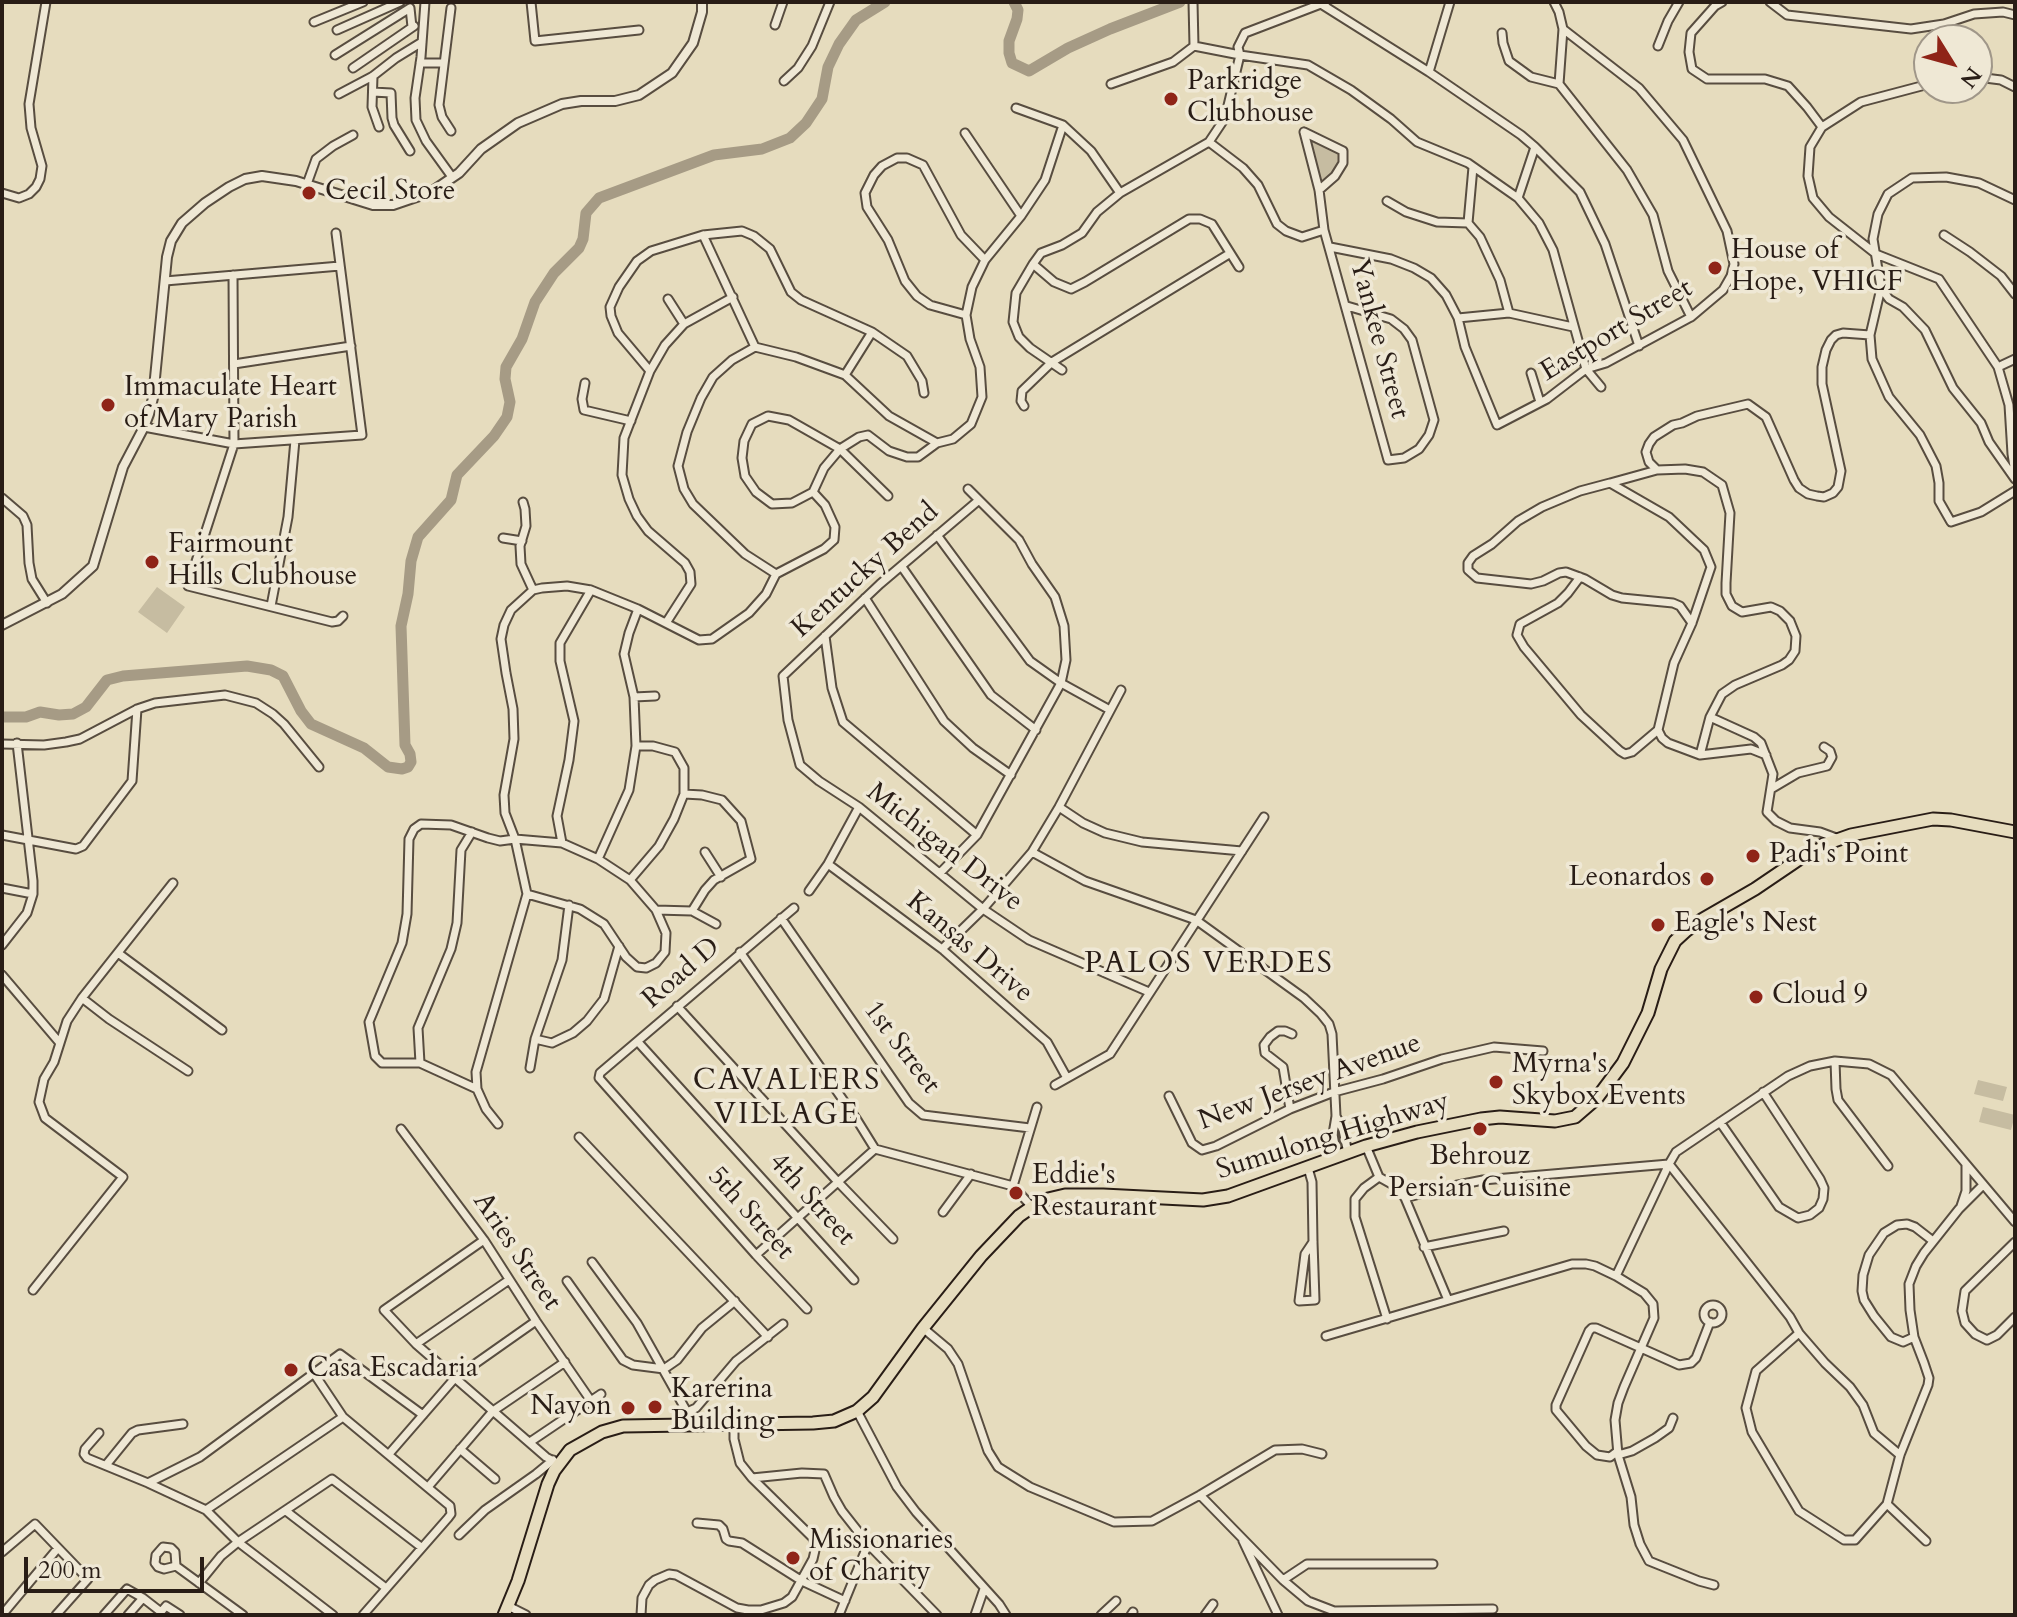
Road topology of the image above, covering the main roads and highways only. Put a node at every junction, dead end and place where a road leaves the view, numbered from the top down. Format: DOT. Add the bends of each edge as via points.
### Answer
graph roads {
  1 [pos="2015,832"];
  2 [pos="506,1610"];
  1 -- 2 [label="main road, Sumulong Highway" via="1933,819 1839,839 1809,852 1695,924 1679,937 1665,961 1648,1013 1623,1063 1602,1092 1571,1118 1500,1117 1417,1132 1228,1196 1203,1200 1065,1195 1032,1207 1003,1231 857,1411 834,1421 623,1426 591,1436 570,1450 556,1462"];
}
